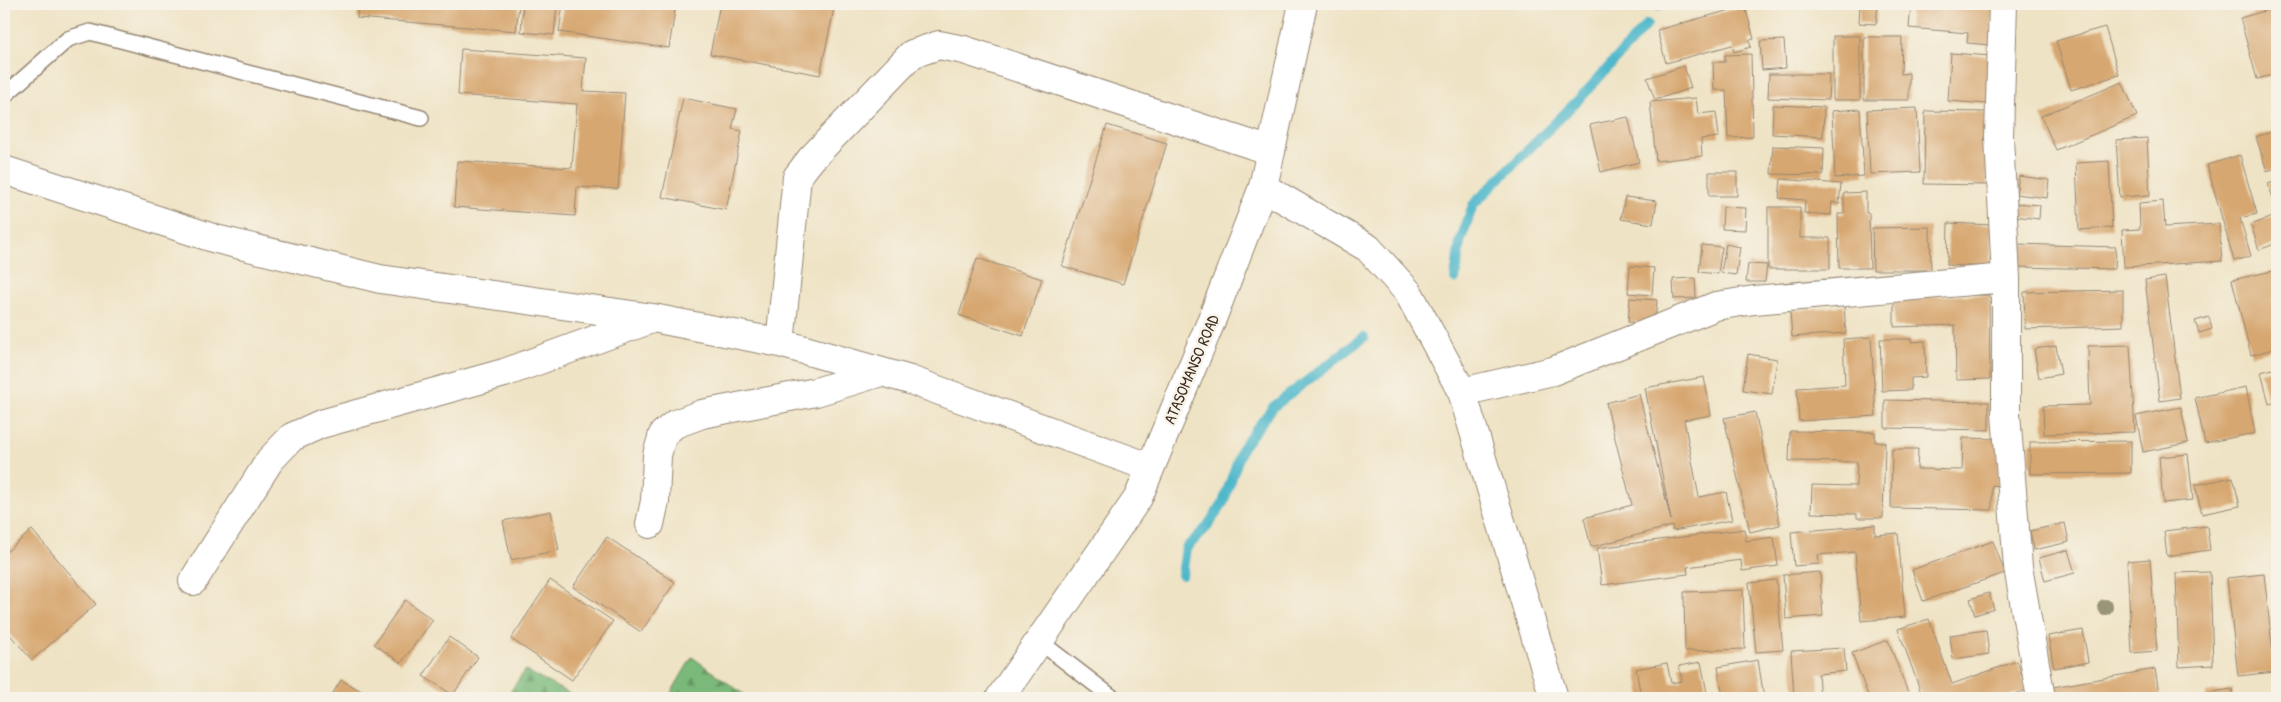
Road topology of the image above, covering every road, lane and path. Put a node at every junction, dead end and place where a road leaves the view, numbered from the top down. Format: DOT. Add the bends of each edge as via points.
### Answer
graph roads {
  1 [pos="1303,4"];
  2 [pos="2003,4"];
  3 [pos="4,96"];
  4 [pos="421,118"];
  5 [pos="1271,151"];
  6 [pos="4,170"];
  7 [pos="1263,187"];
  8 [pos="2006,278"];
  9 [pos="653,318"];
  10 [pos="780,343"];
  11 [pos="881,372"];
  12 [pos="1462,392"];
  13 [pos="1149,467"];
  14 [pos="650,524"];
  15 [pos="194,581"];
  16 [pos="1039,641"];
  17 [pos="1000,698"];
  18 [pos="1113,698"];
  19 [pos="1554,698"];
  20 [pos="2041,698"];
  1 -- 5 [label="street, ATASOMANSO ROAD"];
  2 -- 8 [label="street" via="1999,136"];
  3 -- 4 [label="lane" via="68,39 90,32"];
  5 -- 7 [label="street, ATASOMANSO ROAD"];
  5 -- 10 [label="street" via="964,50 939,45 912,54 797,177"];
  6 -- 9 [label="street" via="216,240 380,279"];
  7 -- 12 [label="street" via="1368,248 1408,292"];
  7 -- 13 [label="street, ATASOMANSO ROAD" via="1210,324"];
  8 -- 12 [label="street" via="1716,306 1553,371"];
  8 -- 20 [label="street" via="2006,414 2018,567"];
  9 -- 10 [label="street"];
  9 -- 15 [label="street" via="504,373 321,424 292,437 270,460"];
  10 -- 11 [label="street"];
  11 -- 13 [label="street"];
  11 -- 14 [label="street" via="816,392 702,414 675,424 663,434 657,455 655,501"];
  12 -- 19 [label="street"];
  13 -- 16 [label="street, ATASOMANSO ROAD" via="1138,498"];
  16 -- 17 [label="street, ATASOMANSO ROAD"];
  16 -- 18 [label="lane"];
}
